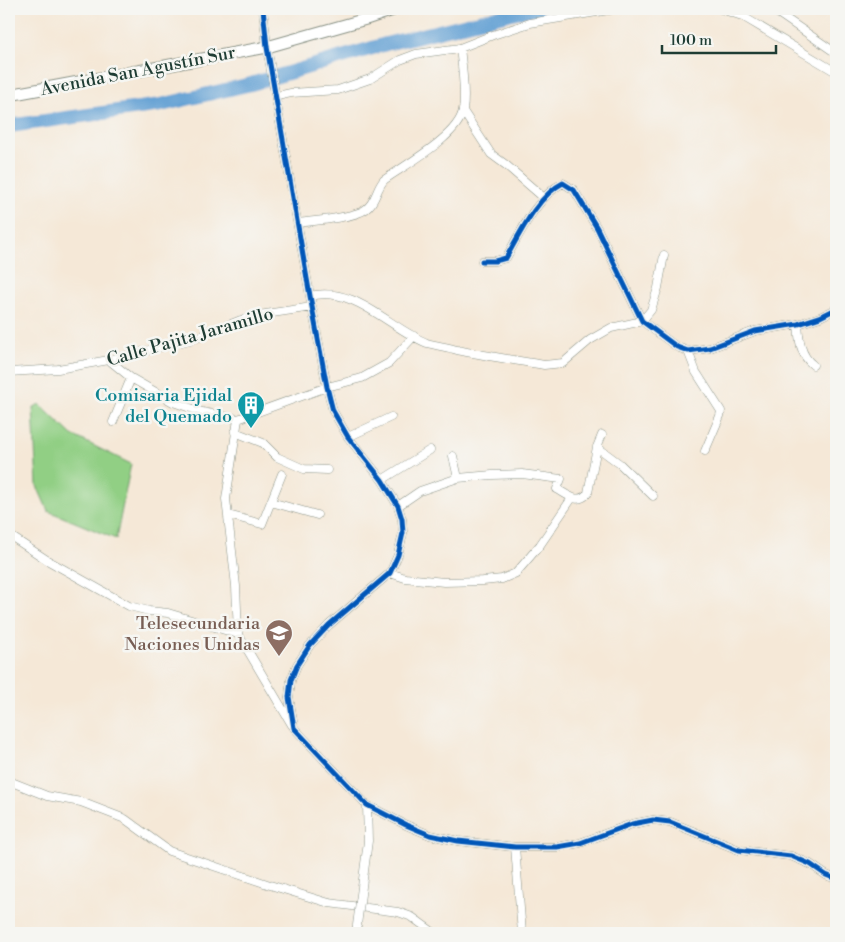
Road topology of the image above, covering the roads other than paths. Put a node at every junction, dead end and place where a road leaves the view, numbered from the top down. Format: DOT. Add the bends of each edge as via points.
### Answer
graph roads {
  1 [pos="263,9"];
  2 [pos="396,9"];
  3 [pos="615,9"];
  4 [pos="721,9"];
  5 [pos="772,9"];
  6 [pos="267,47"];
  7 [pos="460,48"];
  8 [pos="836,53"];
  9 [pos="836,72"];
  10 [pos="276,93"];
  11 [pos="9,95"];
  12 [pos="464,111"];
  13 [pos="544,198"];
  14 [pos="298,223"];
  15 [pos="664,255"];
  16 [pos="482,261"];
  17 [pos="310,296"];
  18 [pos="312,307"];
  19 [pos="836,308"];
  20 [pos="642,321"];
  21 [pos="798,324"];
  22 [pos="414,336"];
  23 [pos="688,351"];
  24 [pos="109,360"];
  25 [pos="813,365"];
  26 [pos="9,373"];
  27 [pos="131,378"];
  28 [pos="327,387"];
  29 [pos="391,417"];
  30 [pos="238,419"];
  31 [pos="112,422"];
  32 [pos="236,432"];
  33 [pos="602,435"];
  34 [pos="348,437"];
  35 [pos="597,447"];
  36 [pos="430,450"];
  37 [pos="706,451"];
  38 [pos="453,456"];
  39 [pos="327,470"];
  40 [pos="282,474"];
  41 [pos="458,478"];
  42 [pos="382,480"];
  43 [pos="653,496"];
  44 [pos="572,498"];
  45 [pos="272,502"];
  46 [pos="398,506"];
  47 [pos="228,515"];
  48 [pos="317,515"];
  49 [pos="9,535"];
  50 [pos="390,573"];
  51 [pos="238,634"];
  52 [pos="294,728"];
  53 [pos="9,781"];
  54 [pos="367,805"];
  55 [pos="515,847"];
  56 [pos="836,879"];
  57 [pos="356,933"];
  58 [pos="434,933"];
  59 [pos="522,933"];
  1 -- 6 [label="street"];
  2 -- 6 [label="main road, Avenida San Agustín Sur"];
  3 -- 7 [label="street" via="530,23"];
  4 -- 9 [label="street" via="742,16"];
  5 -- 8 [label="street"];
  6 -- 10 [label="street"];
  6 -- 11 [label="main road, Avenida San Agustín Sur"];
  7 -- 10 [label="street" via="416,54 370,79 338,90"];
  7 -- 12 [label="street"];
  10 -- 14 [label="street"];
  12 -- 13 [label="street" via="491,154"];
  12 -- 14 [label="street" via="451,132 379,185 366,210"];
  13 -- 16 [label="street" via="506,258"];
  13 -- 20 [label="street" via="563,183 574,190 597,228"];
  14 -- 17 [label="street"];
  15 -- 20 [label="street" via="651,310"];
  17 -- 18 [label="street"];
  17 -- 22 [label="street" via="336,295 353,301"];
  18 -- 24 [label="street, Calle Pajita Jaramillo" via="260,315 194,339"];
  18 -- 28 [label="street"];
  19 -- 21 [label="street" via="820,318"];
  20 -- 22 [label="street" via="611,328 590,340 563,363 555,365 477,354 428,343"];
  20 -- 23 [label="street" via="677,347"];
  21 -- 23 [label="street" via="755,331 710,348"];
  21 -- 25 [label="street" via="804,355"];
  22 -- 28 [label="street" via="388,364 362,378"];
  23 -- 37 [label="street" via="696,372 721,411"];
  24 -- 26 [label="street, Calle Pajita Jaramillo"];
  24 -- 27 [label="street"];
  27 -- 30 [label="street" via="174,402"];
  27 -- 31 [label="street"];
  28 -- 30 [label="street"];
  28 -- 34 [label="street" via="333,411"];
  29 -- 34 [label="street"];
  30 -- 32 [label="street"];
  32 -- 39 [label="street" via="263,443 277,457 304,469"];
  32 -- 47 [label="street" via="227,488"];
  33 -- 35 [label="street"];
  34 -- 42 [label="street"];
  35 -- 43 [label="street"];
  35 -- 44 [label="street" via="588,493 585,497"];
  36 -- 42 [label="street"];
  38 -- 41 [label="street"];
  40 -- 45 [label="street"];
  41 -- 44 [label="street" via="522,474 561,479 557,489"];
  41 -- 46 [label="street" via="420,491"];
  42 -- 46 [label="street"];
  44 -- 50 [label="street" via="516,573 483,581 444,582"];
  45 -- 47 [label="street" via="262,524"];
  45 -- 48 [label="street"];
  46 -- 50 [label="street" via="402,532 398,556"];
  47 -- 51 [label="street"];
  49 -- 51 [label="street" via="129,606 168,613"];
  50 -- 52 [label="street" via="310,644 291,680 289,697"];
  51 -- 52 [label="street"];
  52 -- 54 [label="street"];
  53 -- 58 [label="street" via="125,819 169,851 330,903 398,912 412,917"];
  54 -- 55 [label="street" via="430,835"];
  54 -- 57 [label="street, bridge" via="368,841"];
  55 -- 56 [label="street" via="580,843 653,820 670,822 739,850 792,856"];
  55 -- 59 [label="street"];
}
